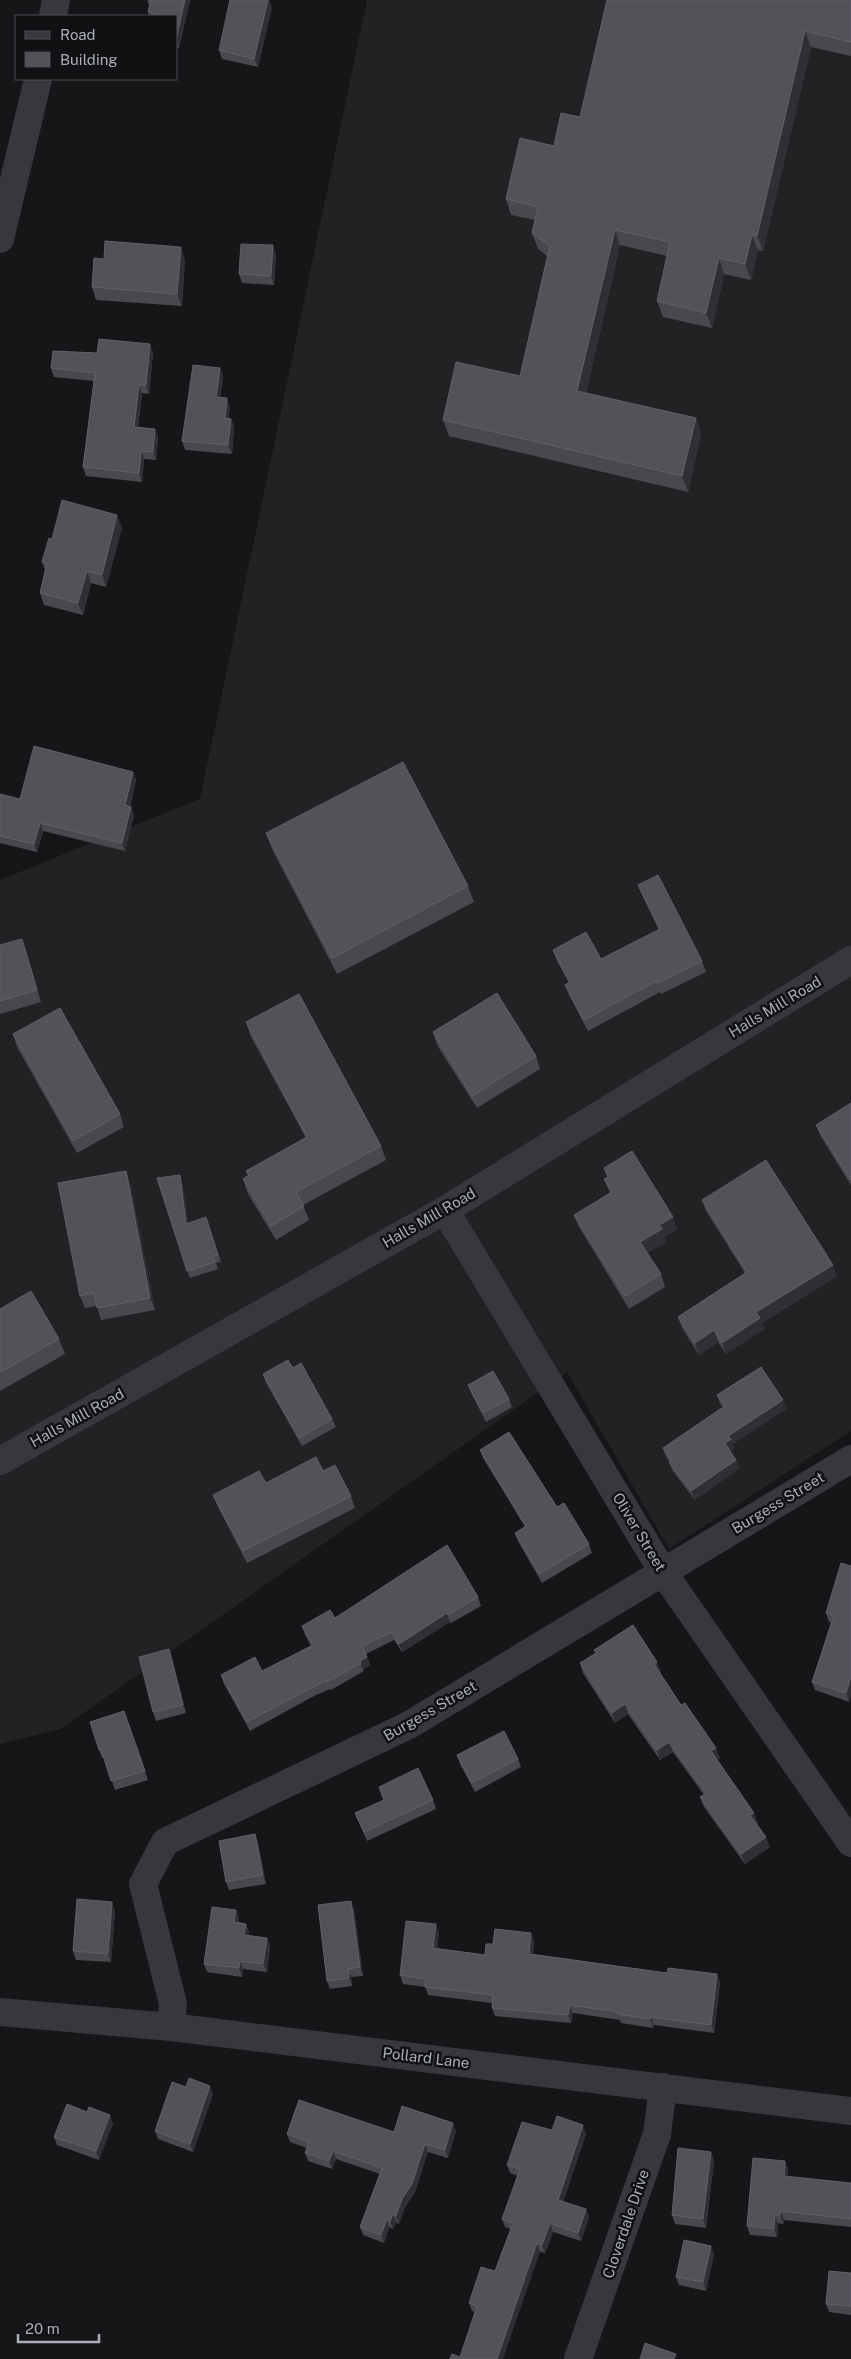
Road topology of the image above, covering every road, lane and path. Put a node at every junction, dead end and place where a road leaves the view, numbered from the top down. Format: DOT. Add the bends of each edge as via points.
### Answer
graph roads {
  1 [pos="56,0"];
  2 [pos="52,15"];
  3 [pos="38,80"];
  4 [pos="0,239"];
  5 [pos="851,960"];
  6 [pos="445,1210"];
  7 [pos="851,1459"];
  8 [pos="0,1461"];
  9 [pos="663,1572"];
  10 [pos="851,1842"];
  11 [pos="0,2012"];
  12 [pos="171,2027"];
  13 [pos="662,2087"];
  14 [pos="851,2111"];
  15 [pos="578,2359"];
  1 -- 2 [label="street"];
  3 -- 4 [label="street"];
  5 -- 6 [label="street, Halls Mill Road"];
  6 -- 8 [label="street, Halls Mill Road"];
  6 -- 9 [label="street, Oliver Street"];
  7 -- 9 [label="street, Burgess Street"];
  9 -- 10 [label="street, Oliver Street"];
  9 -- 12 [label="street, Burgess Street" via="410,1725 165,1842 143,1884 173,2004"];
  11 -- 12 [label="street, Pollard Lane"];
  12 -- 13 [label="street, Pollard Lane"];
  13 -- 14 [label="street, Pollard Lane"];
  13 -- 15 [label="street, Cloverdale Drive" via="657,2134"];
}
